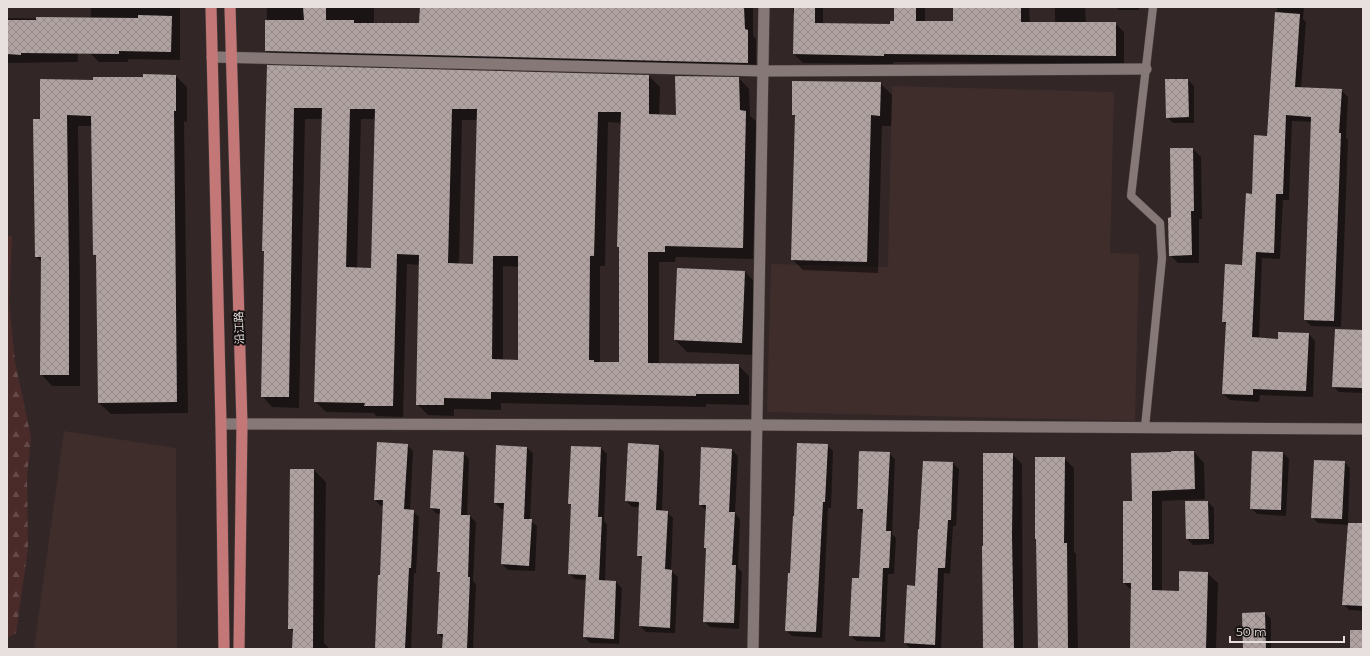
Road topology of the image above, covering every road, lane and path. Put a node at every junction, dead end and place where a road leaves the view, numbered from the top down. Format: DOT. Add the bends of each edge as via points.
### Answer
graph roads {
  1 [pos="211,7"];
  2 [pos="230,7"];
  3 [pos="764,7"];
  4 [pos="1153,7"];
  5 [pos="212,56"];
  6 [pos="232,57"];
  7 [pos="1146,69"];
  8 [pos="763,71"];
  9 [pos="221,424"];
  10 [pos="242,424"];
  11 [pos="757,425"];
  12 [pos="1145,427"];
  13 [pos="1363,429"];
  14 [pos="224,649"];
  15 [pos="239,649"];
  16 [pos="753,649"];
  1 -- 5 [label="main road, 沿江路"];
  2 -- 6 [label="main road, 沿江路"];
  3 -- 8 [label="street"];
  4 -- 7 [label="lane"];
  5 -- 6 [label="street"];
  5 -- 9 [label="main road, 沿江路"];
  6 -- 8 [label="street"];
  6 -- 10 [label="main road, 沿江路"];
  7 -- 8 [label="street"];
  7 -- 12 [label="lane" via="1131,196 1160,223 1162,258"];
  8 -- 11 [label="street"];
  9 -- 10 [label="street"];
  9 -- 14 [label="main road, 沿江路"];
  10 -- 11 [label="street"];
  10 -- 15 [label="main road, 沿江路"];
  11 -- 12 [label="street"];
  11 -- 16 [label="street"];
  12 -- 13 [label="street"];
}
